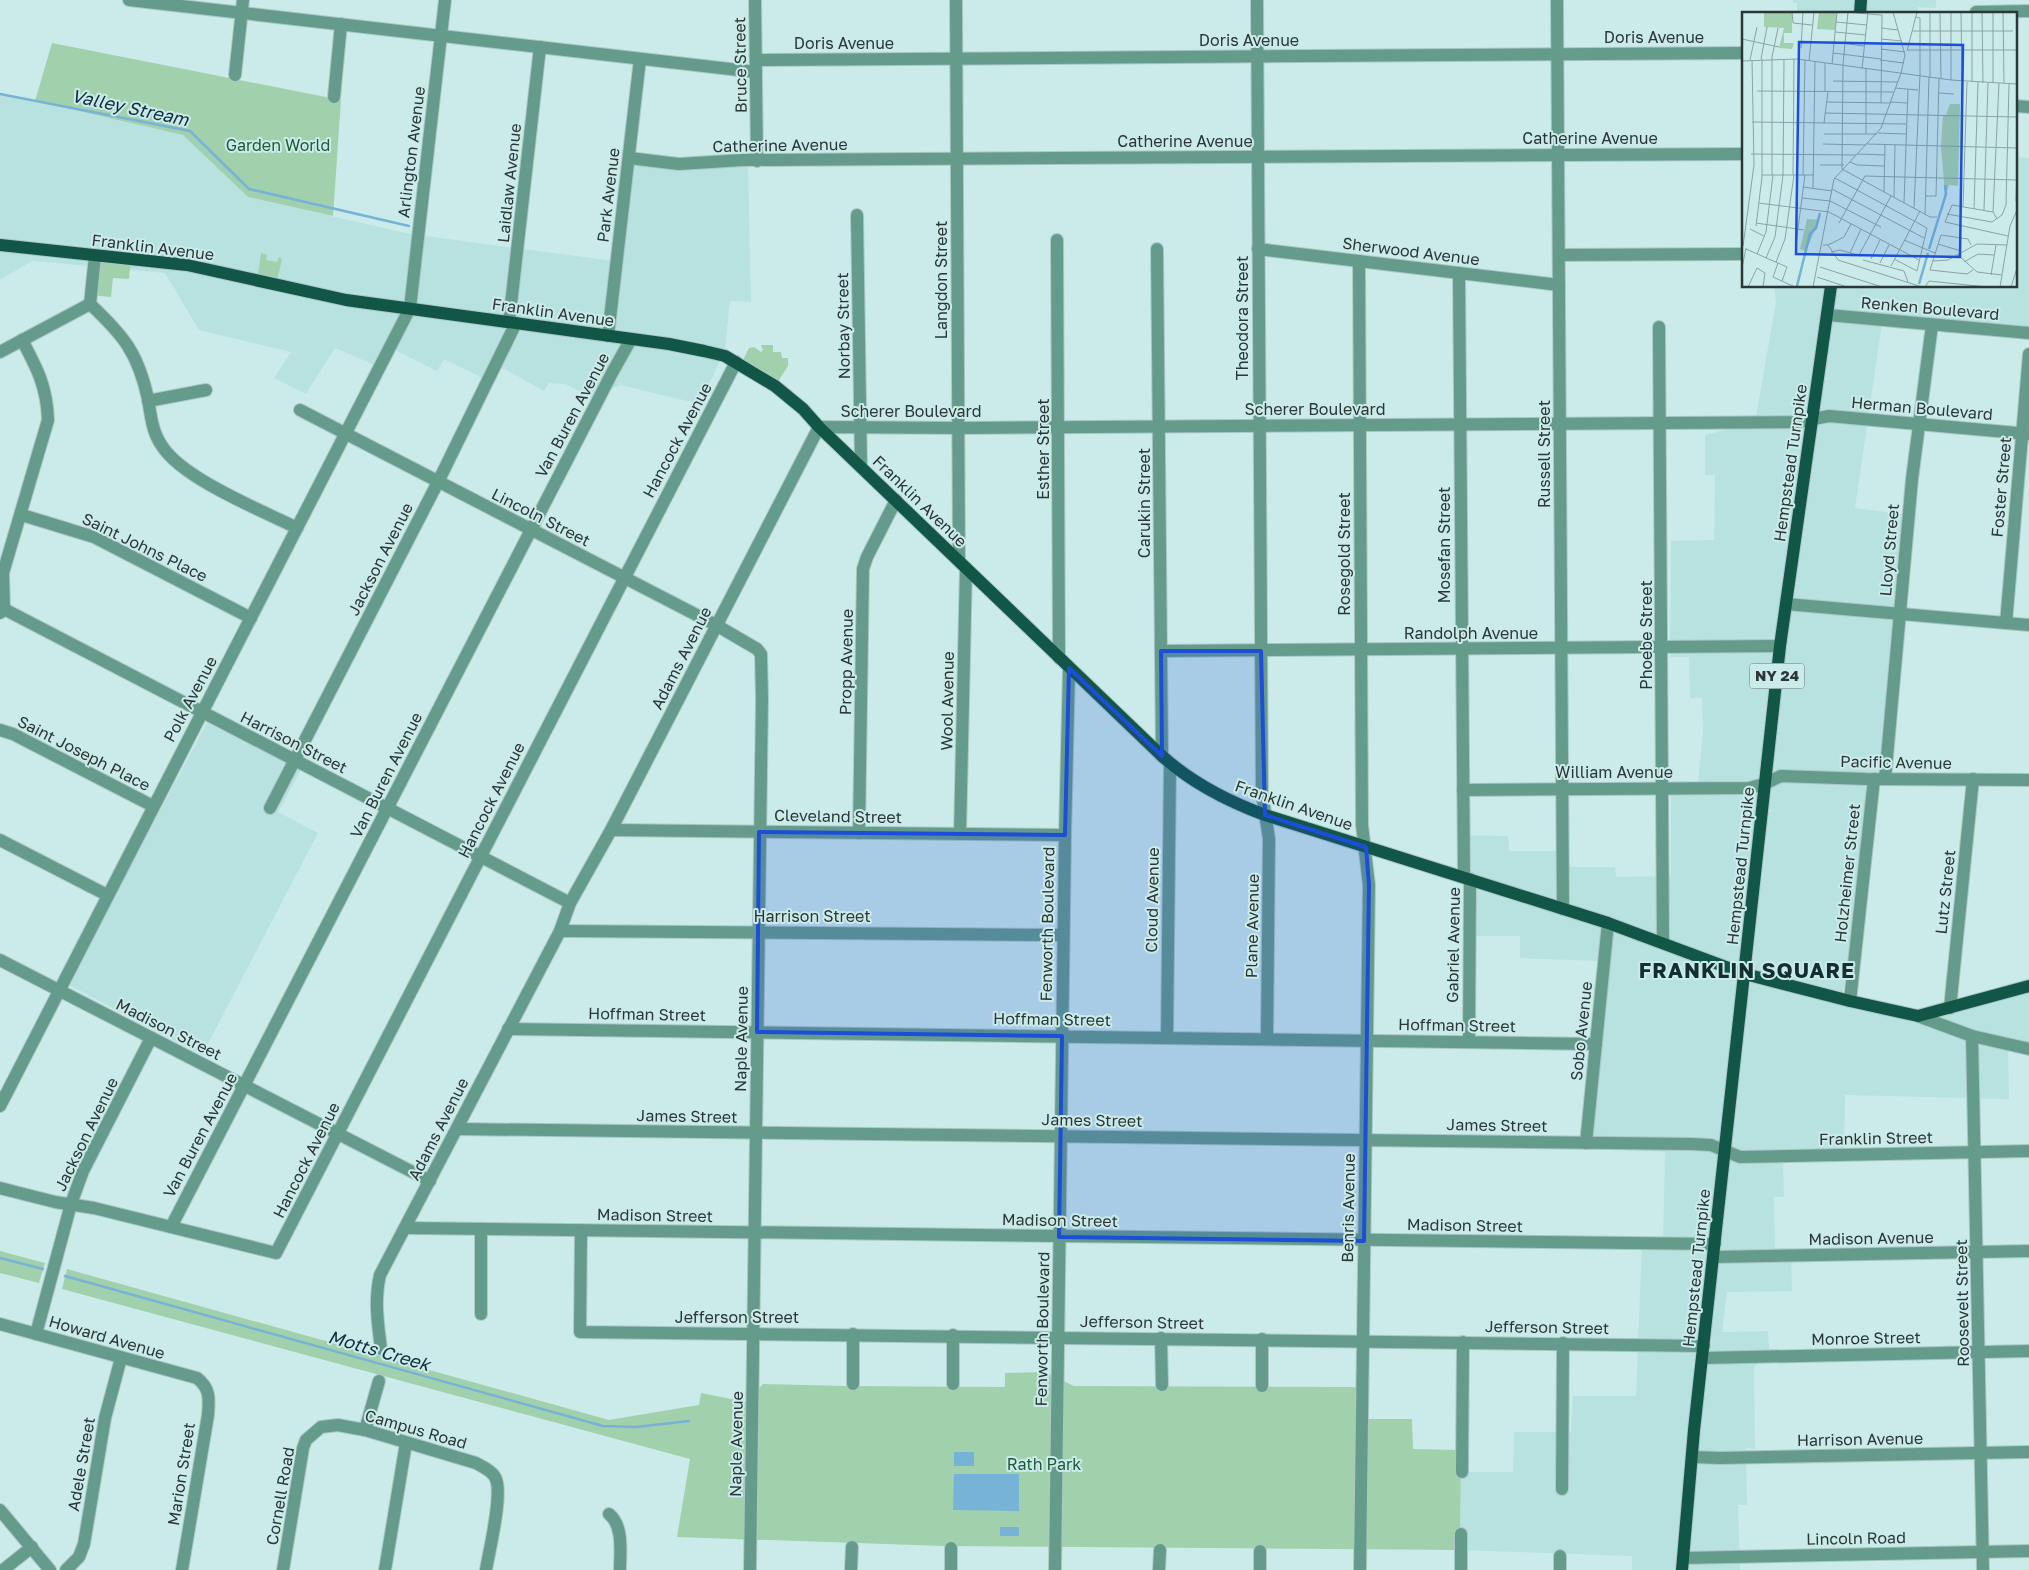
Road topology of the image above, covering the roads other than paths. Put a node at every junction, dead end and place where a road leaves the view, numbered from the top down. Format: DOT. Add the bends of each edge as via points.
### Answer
graph roads {
  1 [pos="129,0"];
  2 [pos="445,0"];
  3 [pos="755,0"];
  4 [pos="956,0"];
  5 [pos="1256,0"];
  6 [pos="1557,0"];
  7 [pos="242,6"];
  8 [pos="2029,11"];
  9 [pos="1976,12"];
  10 [pos="342,24"];
  11 [pos="441,35"];
  12 [pos="540,47"];
  13 [pos="1742,53"];
  14 [pos="1557,54"];
  15 [pos="1257,56"];
  16 [pos="640,59"];
  17 [pos="956,59"];
  18 [pos="756,66"];
  19 [pos="235,75"];
  20 [pos="334,97"];
  21 [pos="2016,106"];
  22 [pos="2029,107"];
  23 [pos="1742,154"];
  24 [pos="1558,155"];
  25 [pos="1257,157"];
  26 [pos="629,158"];
  27 [pos="957,159"];
  28 [pos="756,160"];
  29 [pos="858,215"];
  30 [pos="1058,240"];
  31 [pos="0,245"];
  32 [pos="1157,249"];
  33 [pos="1258,249"];
  34 [pos="1742,254"];
  35 [pos="1559,255"];
  36 [pos="95,256"];
  37 [pos="1359,261"];
  38 [pos="1459,273"];
  39 [pos="1559,285"];
  40 [pos="1831,288"];
  41 [pos="90,304"];
  42 [pos="410,308"];
  43 [pos="1828,315"];
  44 [pos="513,322"];
  45 [pos="1932,325"];
  46 [pos="1660,327"];
  47 [pos="2029,333"];
  48 [pos="608,336"];
  49 [pos="631,339"];
  50 [pos="22,340"];
  51 [pos="0,352"];
  52 [pos="2029,354"];
  53 [pos="736,362"];
  54 [pos="206,390"];
  55 [pos="148,401"];
  56 [pos="300,410"];
  57 [pos="1812,420"];
  58 [pos="1660,423"];
  59 [pos="1460,424"];
  60 [pos="1560,424"];
  61 [pos="1360,425"];
  62 [pos="1919,425"];
  63 [pos="1159,426"];
  64 [pos="1260,426"];
  65 [pos="819,427"];
  66 [pos="1059,427"];
  67 [pos="861,428"];
  68 [pos="959,428"];
  69 [pos="346,434"];
  70 [pos="2026,434"];
  71 [pos="861,467"];
  72 [pos="438,482"];
  73 [pos="896,500"];
  74 [pos="22,514"];
  75 [pos="297,528"];
  76 [pos="531,530"];
  77 [pos="963,564"];
  78 [pos="624,577"];
  79 [pos="1786,604"];
  80 [pos="2,611"];
  81 [pos="1900,614"];
  82 [pos="251,618"];
  83 [pos="2006,623"];
  84 [pos="716,625"];
  85 [pos="2029,625"];
  86 [pos="1780,646"];
  87 [pos="1662,648"];
  88 [pos="1461,649"];
  89 [pos="1561,649"];
  90 [pos="1361,650"];
  91 [pos="1161,651"];
  92 [pos="1261,651"];
  93 [pos="761,659"];
  94 [pos="1064,663"];
  95 [pos="202,713"];
  96 [pos="0,730"];
  97 [pos="295,760"];
  98 [pos="1166,760"];
  99 [pos="1879,779"];
  100 [pos="1973,779"];
  101 [pos="2029,780"];
  102 [pos="1764,784"];
  103 [pos="1663,788"];
  104 [pos="1562,789"];
  105 [pos="1462,790"];
  106 [pos="153,806"];
  107 [pos="270,808"];
  108 [pos="388,808"];
  109 [pos="1265,815"];
  110 [pos="610,830"];
  111 [pos="760,832"];
  112 [pos="859,833"];
  113 [pos="960,834"];
  114 [pos="1065,835"];
  115 [pos="0,840"];
  116 [pos="1366,847"];
  117 [pos="480,855"];
  118 [pos="1467,878"];
  119 [pos="107,895"];
  120 [pos="570,903"];
  121 [pos="1563,909"];
  122 [pos="1608,923"];
  123 [pos="560,931"];
  124 [pos="758,932"];
  125 [pos="1064,935"];
  126 [pos="1663,943"];
  127 [pos="0,960"];
  128 [pos="1745,974"];
  129 [pos="2029,986"];
  130 [pos="59,990"];
  131 [pos="1850,1001"];
  132 [pos="1950,1008"];
  133 [pos="1918,1016"];
  134 [pos="508,1029"];
  135 [pos="757,1032"];
  136 [pos="1062,1036"];
  137 [pos="1972,1036"];
  138 [pos="1167,1037"];
  139 [pos="151,1038"];
  140 [pos="1267,1038"];
  141 [pos="1367,1040"];
  142 [pos="1469,1041"];
  143 [pos="1596,1044"];
  144 [pos="2029,1049"];
  145 [pos="245,1086"];
  146 [pos="0,1106"];
  147 [pos="457,1129"];
  148 [pos="337,1133"];
  149 [pos="756,1133"];
  150 [pos="1061,1136"];
  151 [pos="1365,1140"];
  152 [pos="1586,1143"];
  153 [pos="1725,1150"];
  154 [pos="2029,1151"];
  155 [pos="1975,1152"];
  156 [pos="430,1181"];
  157 [pos="0,1188"];
  158 [pos="70,1204"];
  159 [pos="171,1227"];
  160 [pos="406,1228"];
  161 [pos="481,1229"];
  162 [pos="581,1230"];
  163 [pos="755,1232"];
  164 [pos="1059,1236"];
  165 [pos="1364,1241"];
  166 [pos="1715,1244"];
  167 [pos="2029,1251"];
  168 [pos="1977,1252"];
  169 [pos="1713,1257"];
  170 [pos="481,1314"];
  171 [pos="0,1324"];
  172 [pos="753,1333"];
  173 [pos="36,1334"];
  174 [pos="853,1334"];
  175 [pos="953,1335"];
  176 [pos="1058,1337"];
  177 [pos="1161,1338"];
  178 [pos="1262,1339"];
  179 [pos="1363,1341"];
  180 [pos="1463,1342"];
  181 [pos="1563,1343"];
  182 [pos="381,1350"];
  183 [pos="2029,1351"];
  184 [pos="1703,1352"];
  185 [pos="1979,1352"];
  186 [pos="121,1358"];
  187 [pos="380,1381"];
  188 [pos="204,1384"];
  189 [pos="854,1384"];
  190 [pos="953,1384"];
  191 [pos="1162,1386"];
  192 [pos="1262,1386"];
  193 [pos="315,1430"];
  194 [pos="365,1430"];
  195 [pos="406,1443"];
  196 [pos="2029,1452"];
  197 [pos="1981,1453"];
  198 [pos="1692,1457"];
  199 [pos="1462,1472"];
  200 [pos="1562,1489"];
  201 [pos="0,1510"];
  202 [pos="609,1514"];
  203 [pos="1461,1534"];
  204 [pos="32,1547"];
  205 [pos="852,1547"];
  206 [pos="951,1548"];
  207 [pos="1160,1550"];
  208 [pos="1260,1551"];
  209 [pos="2029,1551"];
  210 [pos="1983,1552"];
  211 [pos="1560,1556"];
  212 [pos="1683,1564"];
  213 [pos="3,1570"];
  214 [pos="50,1570"];
  215 [pos="66,1570"];
  216 [pos="182,1570"];
  217 [pos="283,1570"];
  218 [pos="385,1570"];
  219 [pos="486,1570"];
  220 [pos="620,1570"];
  221 [pos="750,1570"];
  222 [pos="852,1570"];
  223 [pos="951,1570"];
  224 [pos="1055,1570"];
  225 [pos="1159,1570"];
  226 [pos="1260,1570"];
  227 [pos="1360,1570"];
  228 [pos="1461,1570"];
  229 [pos="1560,1570"];
  230 [pos="1983,1570"];
  1 -- 7 [label="street, Doris Avenue"];
  2 -- 11 [label="street, Arlington Avenue"];
  3 -- 18 [label="street, Bruce Street"];
  4 -- 17 [label="street, Langdon Street"];
  5 -- 15 [label="street, Theodora Street"];
  6 -- 14 [label="street, Russell Street"];
  7 -- 10 [label="street, Doris Avenue"];
  7 -- 19 [label="street"];
  8 -- 9 [label="street"];
  10 -- 11 [label="street, Doris Avenue"];
  10 -- 20 [label="street"];
  11 -- 12 [label="street, Doris Avenue"];
  11 -- 42 [label="street, Arlington Avenue"];
  12 -- 16 [label="street, Doris Avenue"];
  12 -- 44 [label="street, Laidlaw Avenue"];
  13 -- 14 [label="street, Doris Avenue"];
  14 -- 15 [label="street, Doris Avenue"];
  14 -- 24 [label="street, Russell Street"];
  15 -- 17 [label="street, Doris Avenue"];
  15 -- 25 [label="street, Theodora Street"];
  16 -- 18 [label="street, Doris Avenue"];
  16 -- 26 [label="street, Park Avenue"];
  17 -- 18 [label="street, Doris Avenue"];
  17 -- 27 [label="street, Langdon Street"];
  18 -- 28 [label="street, Bruce Street"];
  21 -- 22 [label="street"];
  23 -- 24 [label="street, Catherine Avenue"];
  24 -- 25 [label="street, Catherine Avenue"];
  24 -- 35 [label="street, Russell Street"];
  25 -- 27 [label="street, Catherine Avenue"];
  25 -- 33 [label="street, Theodora Street"];
  26 -- 28 [label="street, Catherine Avenue" via="679,164"];
  26 -- 48 [label="street, Park Avenue"];
  27 -- 28 [label="street, Catherine Avenue"];
  27 -- 68 [label="street, Langdon Street"];
  29 -- 67 [label="street, Norbay Street"];
  30 -- 66 [label="street, Esther Street"];
  31 -- 36 [label="main road, Franklin Avenue"];
  32 -- 63 [label="street, Carukin Street"];
  33 -- 37 [label="street, Sherwood Avenue"];
  33 -- 64 [label="street, Theodora Street"];
  34 -- 35 [label="street"];
  35 -- 39 [label="street, Russell Street"];
  36 -- 41 [label="street"];
  36 -- 42 [label="main road, Franklin Avenue" via="187,265 317,294"];
  37 -- 38 [label="street, Sherwood Avenue"];
  37 -- 61 [label="street, Rosegold Street"];
  38 -- 39 [label="street, Sherwood Avenue"];
  38 -- 59 [label="street, Mosefan Street"];
  39 -- 60 [label="street, Russell Street"];
  40 -- 43 [label="main road, Hempstead Turnpike / NY 24"];
  41 -- 50 [label="street"];
  41 -- 55 [label="street" via="131,348"];
  42 -- 44 [label="main road, Franklin Avenue"];
  42 -- 69 [label="street, Polk Avenue"];
  43 -- 45 [label="street, Renken Boulevard"];
  43 -- 57 [label="main road, Hempstead Turnpike / NY 24"];
  44 -- 48 [label="main road, Franklin Avenue"];
  44 -- 72 [label="street, Jackson Avenue"];
  45 -- 47 [label="street, Renken Boulevard"];
  45 -- 62 [label="street, Lloyd Street"];
  46 -- 58 [label="street, Phoebe Street"];
  48 -- 49 [label="main road, Franklin Avenue"];
  49 -- 53 [label="main road, Franklin Avenue" via="704,351"];
  49 -- 76 [label="street, Van Buren Avenue"];
  50 -- 51 [label="street"];
  50 -- 74 [label="street" via="44,384 48,420"];
  52 -- 70 [label="street, Foster Street"];
  53 -- 65 [label="main road, Franklin Avenue" via="775,386"];
  53 -- 78 [label="street, Hancock Avenue"];
  54 -- 55 [label="street"];
  55 -- 75 [label="street" via="152,425 169,456 206,482"];
  56 -- 69 [label="street, Lincoln Street"];
  57 -- 58 [label="street, Scherer Boulevard"];
  57 -- 62 [label="street, Herman Boulevard" via="1829,416"];
  57 -- 79 [label="main road, Hempstead Turnpike / NY 24"];
  58 -- 60 [label="street, Scherer Boulevard"];
  58 -- 87 [label="street, Phoebe Street"];
  59 -- 60 [label="street, Scherer Boulevard"];
  59 -- 61 [label="street, Scherer Boulevard"];
  59 -- 88 [label="street, Mosefan Street"];
  60 -- 89 [label="street, Russell Street"];
  61 -- 64 [label="street, Scherer Boulevard"];
  61 -- 90 [label="street, Rosegold Street"];
  62 -- 70 [label="street, Herman Boulevard"];
  62 -- 81 [label="street, Lloyd Street"];
  63 -- 64 [label="street, Scherer Boulevard"];
  63 -- 66 [label="street, Scherer Boulevard"];
  63 -- 91 [label="street, Carukin Street"];
  64 -- 92 [label="street, Theodora Street"];
  65 -- 67 [label="street, Scherer Boulevard"];
  65 -- 71 [label="main road, Franklin Avenue"];
  65 -- 84 [label="street, Adams Avenue"];
  66 -- 68 [label="street, Scherer Boulevard"];
  66 -- 94 [label="street, Esther Street"];
  67 -- 68 [label="street, Scherer Boulevard"];
  67 -- 71 [label="street, Norbay Street"];
  68 -- 77 [label="street, Langdon Street"];
  69 -- 72 [label="street, Lincoln Street"];
  69 -- 75 [label="street, Polk Avenue"];
  70 -- 83 [label="street, Foster Street"];
  71 -- 73 [label="main road, Franklin Avenue"];
  72 -- 76 [label="street, Lincoln Street"];
  72 -- 97 [label="street, Jackson Avenue"];
  73 -- 77 [label="main road, Franklin Avenue"];
  73 -- 112 [label="street, Propp Avenue" via="863,569"];
  74 -- 80 [label="street" via="3,574"];
  74 -- 82 [label="street, Saint Johns Place" via="94,537"];
  75 -- 82 [label="street, Polk Avenue"];
  76 -- 78 [label="street, Lincoln Street"];
  76 -- 108 [label="street, Van Buren Avenue"];
  77 -- 94 [label="main road, Franklin Avenue"];
  77 -- 113 [label="street, Wool Avenue"];
  78 -- 84 [label="street, Lincoln Street"];
  78 -- 117 [label="street, Hancock Avenue"];
  79 -- 81 [label="street"];
  79 -- 86 [label="main road, Hempstead Turnpike / NY 24"];
  80 -- 95 [label="street, Harrison Street"];
  81 -- 83 [label="street"];
  81 -- 99 [label="street, Lloyd Street"];
  82 -- 95 [label="street, Polk Avenue"];
  83 -- 85 [label="street"];
  84 -- 93 [label="street, Lincoln Street" via="757,649"];
  84 -- 110 [label="street, Adams Avenue"];
  86 -- 87 [label="street, Randolph Avenue"];
  86 -- 102 [label="main road, Hempstead Turnpike / NY 24"];
  87 -- 89 [label="street, Randolph Avenue"];
  87 -- 103 [label="street, Phoebe Street"];
  88 -- 89 [label="street, Randolph Avenue"];
  88 -- 90 [label="street, Randolph Avenue"];
  88 -- 105 [label="street, Mosefan Street"];
  89 -- 104 [label="street, Russell Street"];
  90 -- 92 [label="street, Randolph Avenue"];
  90 -- 116 [label="street, Rosegold Street" via="1362,825"];
  91 -- 92 [label="street, Randolph Avenue"];
  91 -- 98 [label="street, Carukin Street"];
  92 -- 109 [label="street, Theodora Street"];
  93 -- 111 [label="street, Naple Avenue"];
  94 -- 98 [label="main road, Franklin Avenue"];
  94 -- 114 [label="street, Fenworth Boulevard"];
  95 -- 97 [label="street, Harrison Street"];
  95 -- 106 [label="street, Polk Avenue"];
  96 -- 106 [label="street, Saint Joseph Place"];
  97 -- 107 [label="street, Jackson Avenue"];
  97 -- 108 [label="street, Harrison Street"];
  98 -- 109 [label="main road, Franklin Avenue" via="1216,795"];
  98 -- 138 [label="street, Cloud Avenue"];
  99 -- 100 [label="street, Pacific Avenue"];
  99 -- 102 [label="street, Pacific Avenue" via="1781,776"];
  99 -- 131 [label="street, Holzheimer Street"];
  100 -- 101 [label="street, Pacific Avenue"];
  100 -- 132 [label="street, Lutz Street"];
  102 -- 103 [label="street, William Avenue" via="1749,788"];
  102 -- 128 [label="main road, Hempstead Turnpike / NY 24"];
  103 -- 104 [label="street, William Avenue"];
  103 -- 126 [label="street, Phoebe Street"];
  104 -- 105 [label="street, William Avenue"];
  104 -- 121 [label="street, Russell Street"];
  105 -- 118 [label="street, Mosefan Street"];
  106 -- 119 [label="street, Polk Avenue"];
  108 -- 117 [label="street, Harrison Street"];
  108 -- 145 [label="street, Van Buren Avenue"];
  109 -- 116 [label="main road, Franklin Avenue"];
  109 -- 140 [label="street, Plane Avenue" via="1269,839"];
  110 -- 111 [label="street, Cleveland Street"];
  110 -- 120 [label="street, Adams Avenue"];
  111 -- 112 [label="street, Cleveland Street"];
  111 -- 124 [label="street, Naple Avenue"];
  112 -- 113 [label="street, Cleveland Street"];
  113 -- 114 [label="street, Cleveland Street"];
  114 -- 125 [label="street, Fenworth Boulevard"];
  115 -- 119 [label="street"];
  116 -- 118 [label="main road, Franklin Avenue"];
  116 -- 141 [label="street, Benris Avenue" via="1369,885"];
  117 -- 120 [label="street, Harrison Street"];
  117 -- 148 [label="street, Hancock Avenue"];
  118 -- 121 [label="main road, Franklin Avenue"];
  118 -- 142 [label="street, Gabriel Avenue"];
  119 -- 130 [label="street, Polk Avenue"];
  120 -- 123 [label="street, Adams Avenue"];
  121 -- 122 [label="main road, Franklin Avenue"];
  122 -- 126 [label="main road, Franklin Avenue"];
  122 -- 143 [label="street, Sobo Avenue"];
  123 -- 124 [label="street, Harrison Street"];
  123 -- 134 [label="street, Adams Avenue"];
  124 -- 125 [label="street, Harrison Street"];
  124 -- 135 [label="street, Naple Avenue"];
  125 -- 136 [label="street, Fenworth Boulevard"];
  126 -- 128 [label="main road, Franklin Avenue"];
  127 -- 130 [label="street, Madison Street"];
  128 -- 131 [label="main road, Franklin Avenue"];
  128 -- 153 [label="main road, Hempstead Turnpike / NY 24"];
  129 -- 132 [label="main road"];
  130 -- 139 [label="street, Madison Street"];
  130 -- 146 [label="street, Polk Avenue"];
  131 -- 133 [label="main road, Franklin Avenue"];
  132 -- 133 [label="main road"];
  133 -- 137 [label="street"];
  134 -- 135 [label="street, Hoffman Street"];
  134 -- 147 [label="street, Adams Avenue"];
  135 -- 136 [label="street, Hoffman Street"];
  135 -- 149 [label="street, Naple Avenue"];
  136 -- 138 [label="street, Hoffman Street"];
  136 -- 150 [label="street, Fenworth Boulevard"];
  137 -- 144 [label="street"];
  137 -- 155 [label="street, Roosevelt Street"];
  138 -- 140 [label="street, Hoffman Street"];
  139 -- 145 [label="street, Madison Street"];
  139 -- 158 [label="street, Jackson Avenue" via="83,1171"];
  140 -- 141 [label="street, Hoffman Street"];
  141 -- 142 [label="street, Hoffman Street"];
  141 -- 151 [label="street, Benris Avenue"];
  142 -- 143 [label="street, Hoffman Street"];
  143 -- 152 [label="street, Sobo Avenue"];
  145 -- 148 [label="street, Madison Street"];
  145 -- 159 [label="street, Van Buren Avenue"];
  147 -- 149 [label="street, James Street"];
  147 -- 156 [label="street, Adams Avenue"];
  148 -- 156 [label="street, Madison Street"];
  148 -- 159 [label="street, Hancock Avenue" via="276,1253"];
  149 -- 150 [label="street, James Street"];
  149 -- 163 [label="street, Naple Avenue"];
  150 -- 151 [label="street, James Street"];
  150 -- 164 [label="street, Fenworth Boulevard"];
  151 -- 152 [label="street, James Street"];
  151 -- 165 [label="street, Benris Avenue"];
  152 -- 153 [label="street, James Street" via="1711,1145"];
  153 -- 155 [label="street, Franklin Street" via="1740,1157"];
  153 -- 166 [label="main road, Hempstead Turnpike / NY 24"];
  154 -- 155 [label="street, Franklin Street"];
  155 -- 168 [label="street, Roosevelt Street"];
  156 -- 160 [label="street, Adams Avenue"];
  157 -- 158 [label="street"];
  158 -- 159 [label="street"];
  158 -- 173 [label="street, Jackson Avenue"];
  160 -- 161 [label="street, Madison Street"];
  160 -- 182 [label="street, Adams Avenue" via="380,1275 376,1293"];
  161 -- 162 [label="street, Madison Street"];
  161 -- 170 [label="street"];
  162 -- 163 [label="street, Madison Street"];
  162 -- 172 [label="street, Jefferson Street" via="580,1332"];
  163 -- 164 [label="street, Madison Street"];
  163 -- 172 [label="street, Naple Avenue"];
  164 -- 165 [label="street, Madison Street"];
  164 -- 176 [label="street, Fenworth Boulevard"];
  165 -- 166 [label="street, Madison Street"];
  165 -- 179 [label="street, Benris Avenue"];
  166 -- 169 [label="main road, Hempstead Turnpike / NY 24"];
  167 -- 168 [label="street, Madison Avenue"];
  168 -- 169 [label="street, Madison Avenue"];
  168 -- 185 [label="street, Roosevelt Street"];
  169 -- 184 [label="main road, Hempstead Turnpike / NY 24"];
  171 -- 173 [label="street, Howard Avenue"];
  172 -- 174 [label="street, Jefferson Street"];
  172 -- 221 [label="street, Naple Avenue"];
  173 -- 186 [label="street, Howard Avenue"];
  174 -- 175 [label="street, Jefferson Street"];
  174 -- 189 [label="street"];
  175 -- 176 [label="street, Jefferson Street"];
  175 -- 190 [label="street"];
  176 -- 177 [label="street, Jefferson Street"];
  176 -- 224 [label="street, Fenworth Boulevard"];
  177 -- 178 [label="street, Jefferson Street"];
  177 -- 191 [label="street"];
  178 -- 179 [label="street, Jefferson Street"];
  178 -- 192 [label="street"];
  179 -- 180 [label="street, Jefferson Street"];
  179 -- 227 [label="street, Benris Avenue"];
  180 -- 181 [label="street, Jefferson Street"];
  180 -- 199 [label="street"];
  181 -- 184 [label="street, Jefferson Street"];
  181 -- 200 [label="street"];
  183 -- 185 [label="street, Monroe Street"];
  184 -- 185 [label="street, Monroe Street"];
  184 -- 198 [label="main road, Hempstead Turnpike / NY 24"];
  185 -- 197 [label="street, Roosevelt Street"];
  186 -- 188 [label="street, Howard Avenue" via="197,1378"];
  186 -- 215 [label="street, Adele Street" via="105,1418 84,1544 80,1557"];
  187 -- 194 [label="street"];
  188 -- 216 [label="street, Marion Street" via="210,1395 208,1415"];
  193 -- 194 [label="street, Campus Road" via="338,1425"];
  193 -- 217 [label="street, Cornell Road" via="303,1448"];
  194 -- 195 [label="street, Campus Road"];
  195 -- 218 [label="street"];
  195 -- 219 [label="street, Campus Road" via="476,1463 494,1475 498,1496"];
  196 -- 197 [label="street, Harrison Avenue"];
  197 -- 198 [label="street, Harrison Avenue"];
  197 -- 210 [label="street, Roosevelt Street"];
  198 -- 212 [label="main road, Hempstead Turnpike / NY 24"];
  201 -- 204 [label="street"];
  202 -- 220 [label="street" via="619,1530"];
  203 -- 228 [label="street"];
  204 -- 213 [label="street"];
  204 -- 214 [label="street"];
  205 -- 222 [label="street"];
  206 -- 223 [label="street"];
  207 -- 225 [label="street"];
  208 -- 226 [label="street"];
  209 -- 210 [label="street, Lincoln Road"];
  210 -- 212 [label="street, Lincoln Road"];
  210 -- 230 [label="street, Roosevelt Street"];
  211 -- 229 [label="street"];
}
